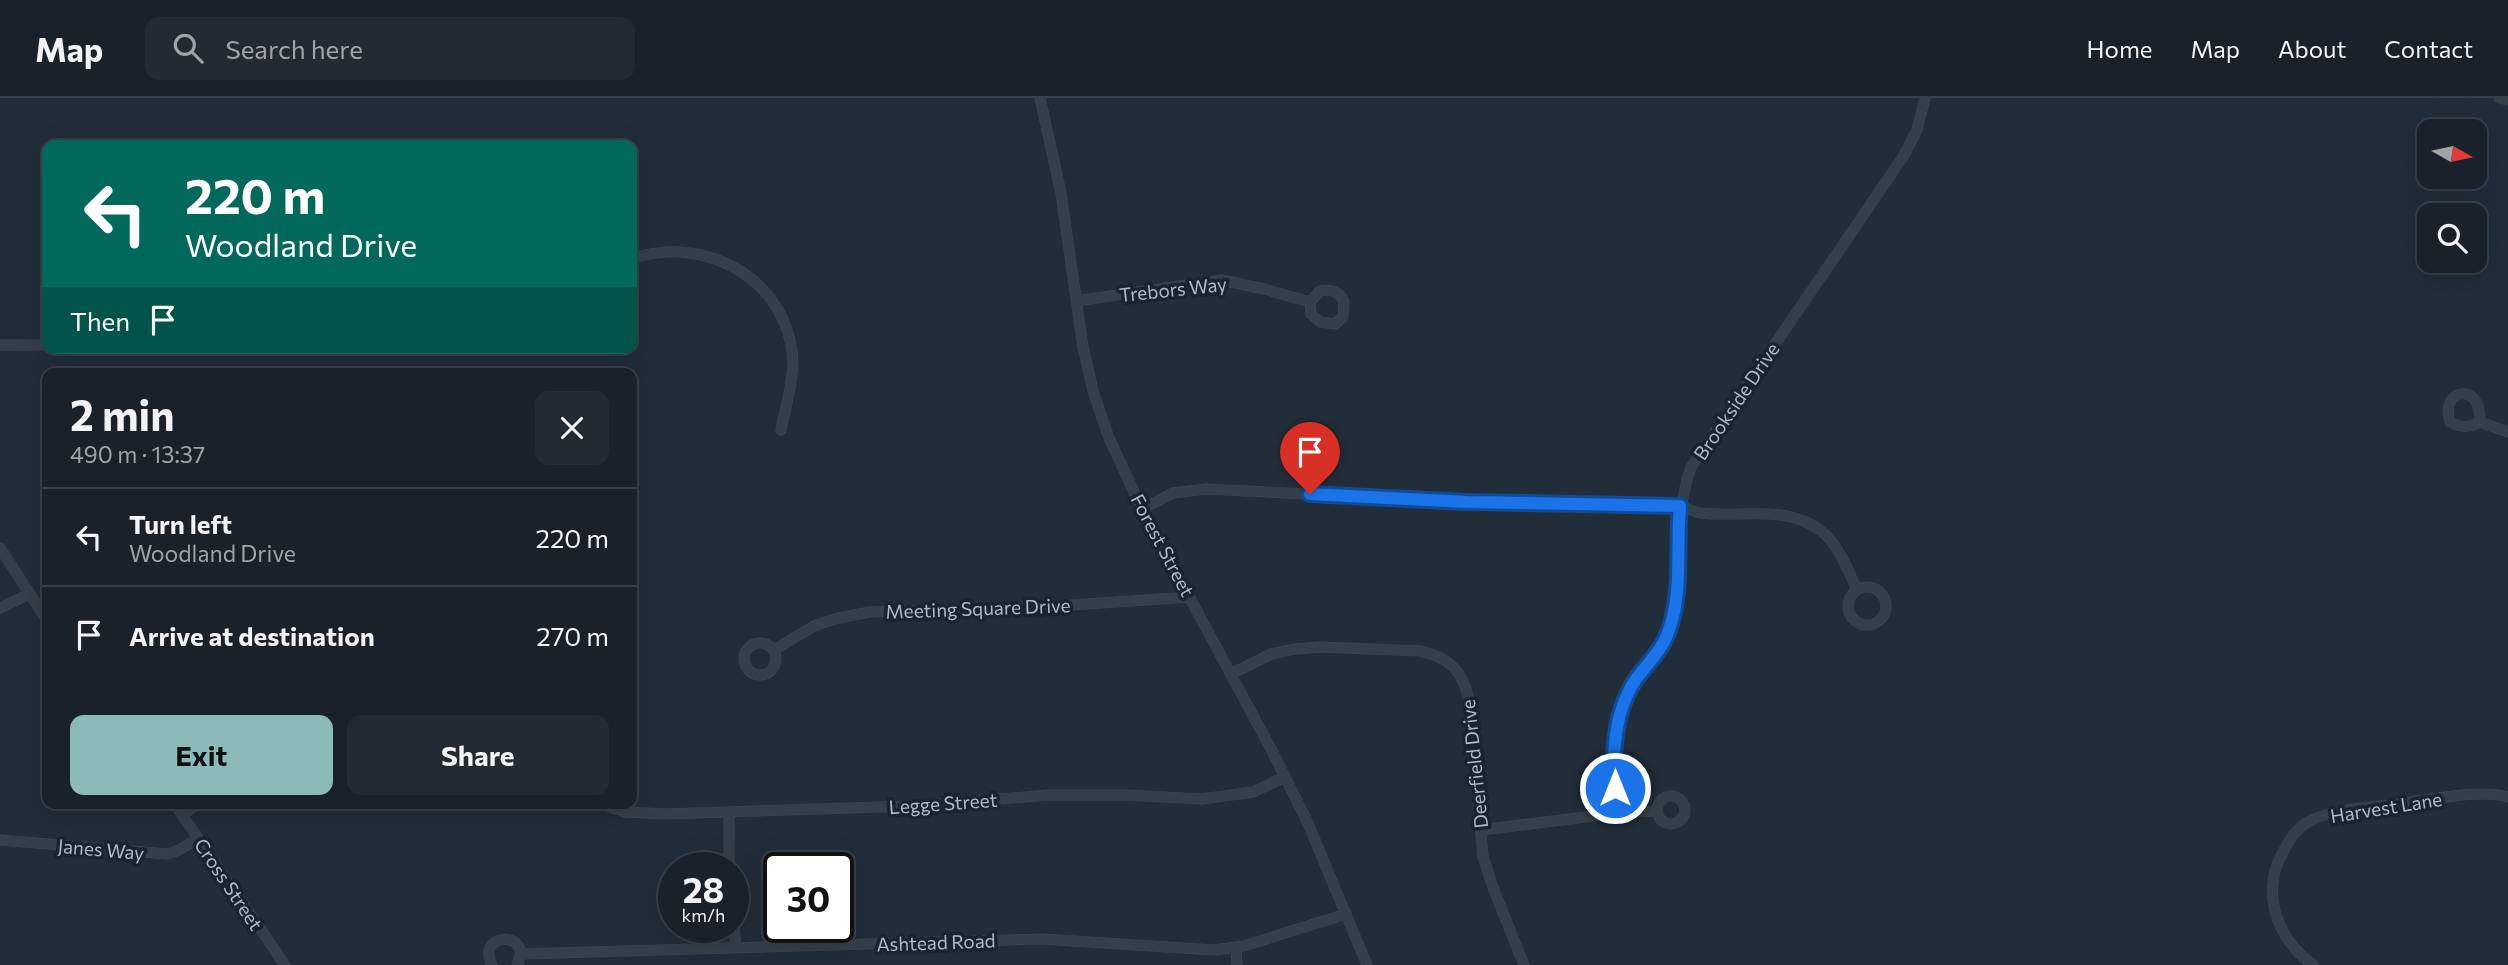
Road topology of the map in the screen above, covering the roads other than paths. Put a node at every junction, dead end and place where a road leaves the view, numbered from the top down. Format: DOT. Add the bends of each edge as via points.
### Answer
graph roads {
  1 [pos="1040,98"];
  2 [pos="1925,98"];
  3 [pos="2499,98"];
  4 [pos="2508,100"];
  5 [pos="637,258"];
  6 [pos="1076,301"];
  7 [pos="1310,302"];
  8 [pos="0,345"];
  9 [pos="42,345"];
  10 [pos="2480,422"];
  11 [pos="781,430"];
  12 [pos="2508,432"];
  13 [pos="1680,506"];
  14 [pos="1142,509"];
  15 [pos="0,548"];
  16 [pos="1857,590"];
  17 [pos="29,594"];
  18 [pos="1190,597"];
  19 [pos="0,608"];
  20 [pos="42,613"];
  21 [pos="774,650"];
  22 [pos="1231,674"];
  23 [pos="1285,777"];
  24 [pos="2508,797"];
  25 [pos="178,809"];
  26 [pos="190,809"];
  27 [pos="614,809"];
  28 [pos="1657,811"];
  29 [pos="729,813"];
  30 [pos="1618,813"];
  31 [pos="182,815"];
  32 [pos="1481,830"];
  33 [pos="198,839"];
  34 [pos="0,840"];
  35 [pos="729,852"];
  36 [pos="1346,914"];
  37 [pos="736,943"];
  38 [pos="736,948"];
  39 [pos="1236,948"];
  40 [pos="521,954"];
  41 [pos="285,965"];
  42 [pos="492,965"];
  43 [pos="517,965"];
  44 [pos="1237,965"];
  45 [pos="1367,965"];
  46 [pos="1524,965"];
  47 [pos="2313,965"];
  1 -- 6 [label="street, Forest Street" via="1061,193"];
  2 -- 13 [label="street, Brookside Drive" via="1909,147 1700,452"];
  3 -- 4 [label="street"];
  5 -- 11 [label="street" via="662,252 700,254 737,268 764,291 784,321 793,356"];
  6 -- 7 [label="street, Trebors Way" via="1217,280"];
  6 -- 14 [label="street, Forest Street" via="1102,418"];
  8 -- 9 [label="street"];
  10 -- 12 [label="street"];
  13 -- 14 [label="street" via="1466,502 1206,489 1173,493"];
  13 -- 16 [label="street" via="1699,513 1782,514 1806,522 1822,531"];
  13 -- 30 [label="street, Brookside Drive" via="1671,624 1630,689 1619,718 1614,764"];
  14 -- 18 [label="street, Forest Street"];
  15 -- 17 [label="street"];
  17 -- 19 [label="street"];
  17 -- 20 [label="street"];
  18 -- 21 [label="street, Meeting Square Drive" via="870,612 814,626"];
  18 -- 22 [label="street, Forest Street"];
  22 -- 23 [label="street, Forest Street"];
  22 -- 32 [label="street, Deerfield Drive" via="1271,654 1307,648 1420,651 1448,660 1467,691"];
  23 -- 29 [label="street, Legge Street" via="1253,792 1202,799 1049,795"];
  23 -- 36 [label="street, Forest Street"];
  24 -- 47 [label="street, Harvest Lane" via="2482,794 2336,812 2306,823 2277,861 2272,883 2274,915 2284,936"];
  25 -- 31 [label="street, Cross Street"];
  26 -- 31 [label="street"];
  27 -- 29 [label="street, Legge Street"];
  28 -- 30 [label="street"];
  29 -- 35 [label="street"];
  30 -- 32 [label="street"];
  31 -- 33 [label="street, Cross Street"];
  32 -- 46 [label="street, Deerfield Drive" via="1485,866"];
  33 -- 34 [label="street, Janes Way" via="166,854"];
  33 -- 41 [label="street, Cross Street"];
  36 -- 39 [label="street, Ashtead Road"];
  36 -- 45 [label="street, Forest Street"];
  37 -- 38 [label="street"];
  38 -- 39 [label="street, Ashtead Road" via="1042,939"];
  38 -- 40 [label="street, Ashtead Road"];
  39 -- 44 [label="street"];
  40 -- 42 [label="street, Ashtead Road" via="515,943 500,939 489,951"];
  40 -- 43 [label="street"];
}
